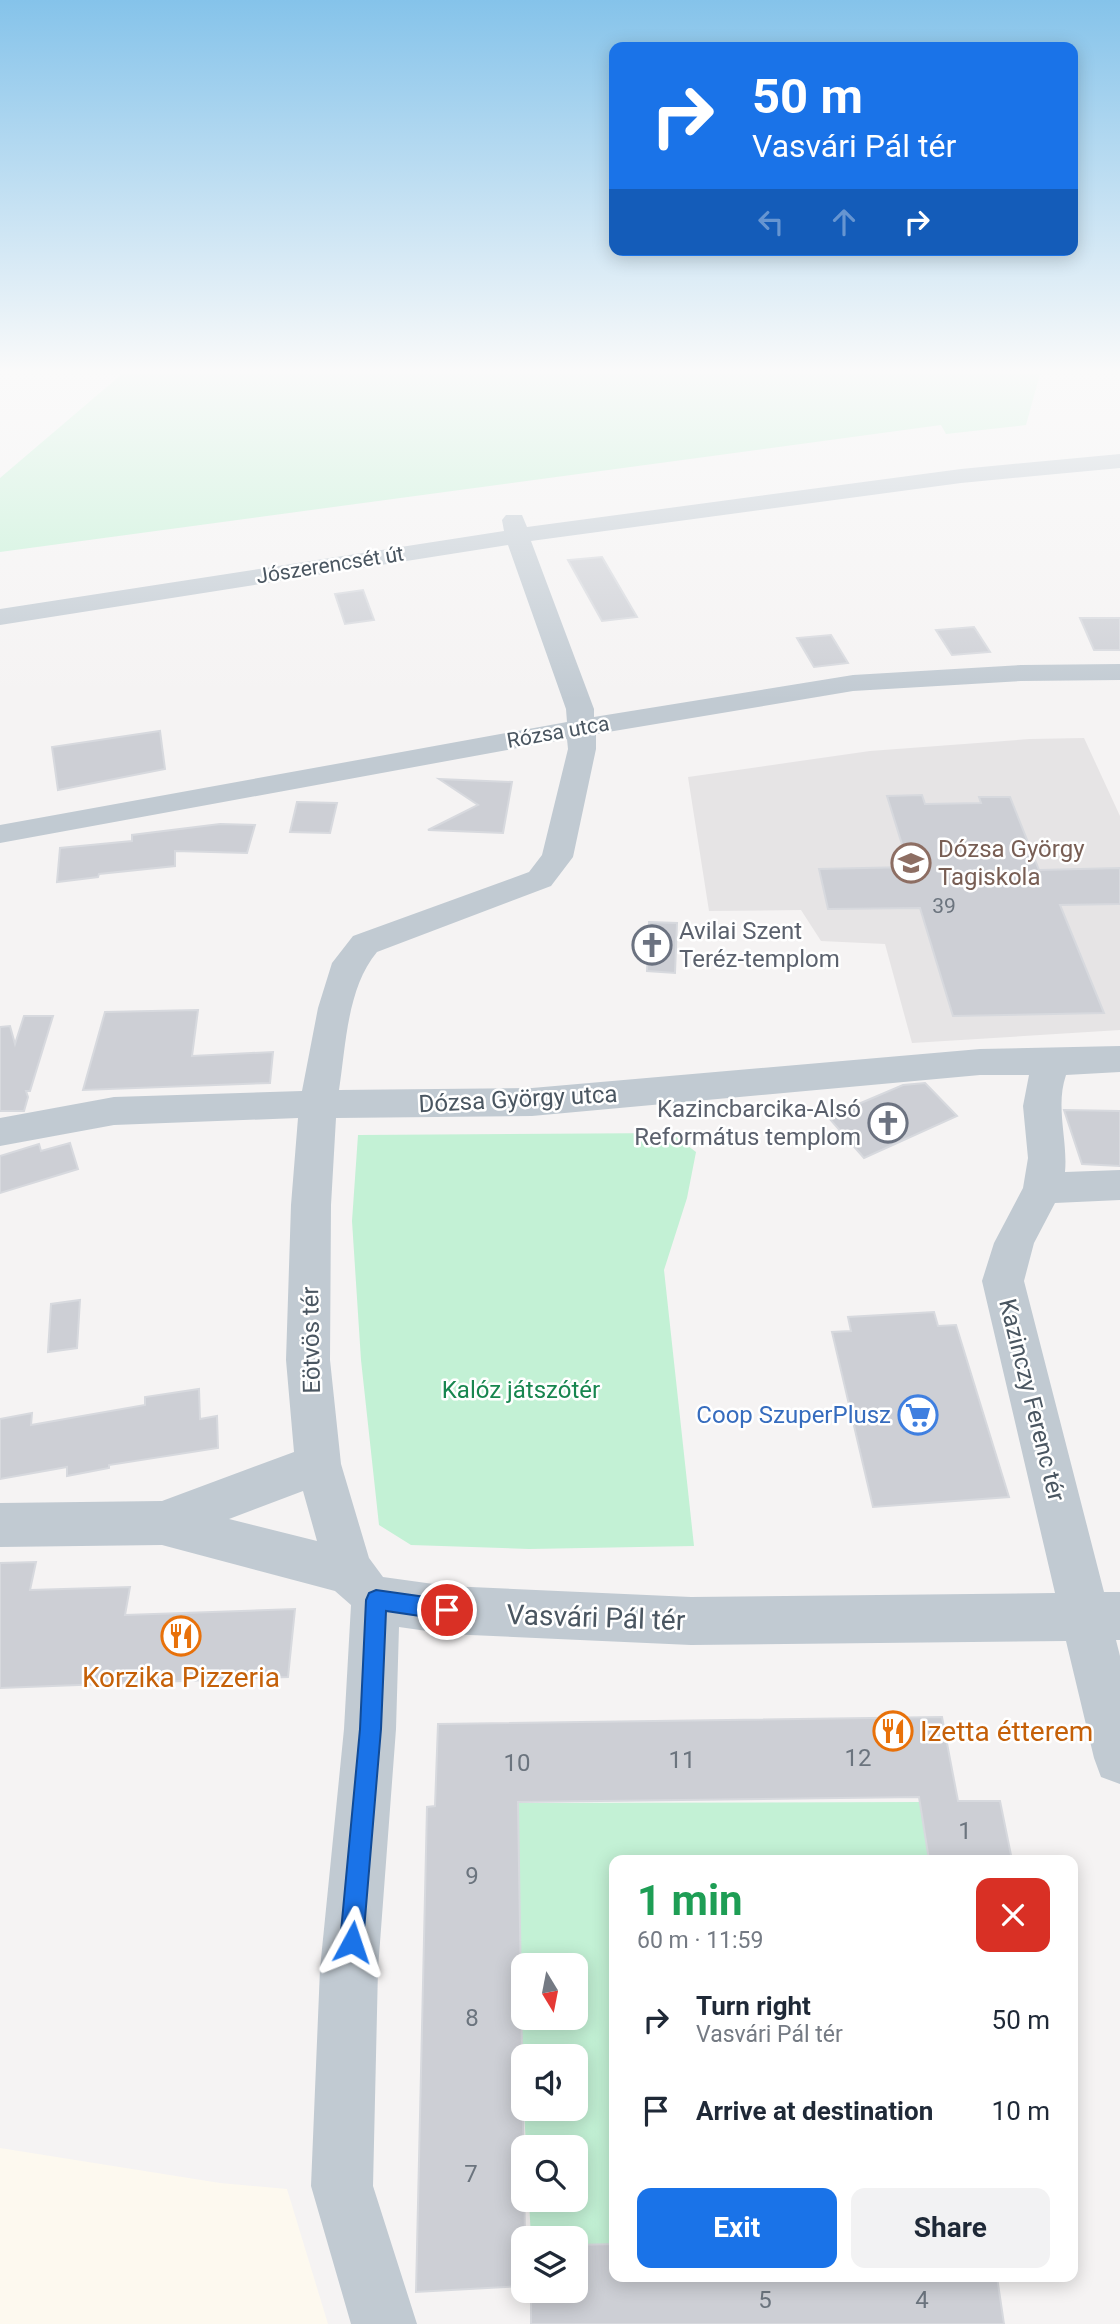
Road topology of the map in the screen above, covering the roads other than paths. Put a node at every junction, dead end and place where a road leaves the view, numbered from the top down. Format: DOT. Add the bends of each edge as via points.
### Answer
graph roads {
  1 [pos="820,482"];
  2 [pos="906,482"];
  3 [pos="515,528"];
  4 [pos="0,602"];
  5 [pos="0,617"];
  6 [pos="1120,672"];
  7 [pos="581,729"];
  8 [pos="0,834"];
  9 [pos="1120,1059"];
  10 [pos="1052,1062"];
  11 [pos="318,1105"];
  12 [pos="0,1132"];
  13 [pos="1120,1185"];
  14 [pos="1043,1188"];
  15 [pos="318,1464"];
  16 [pos="162,1523"];
  17 [pos="0,1525"];
  18 [pos="363,1585"];
  19 [pos="1103,1617"];
  20 [pos="1120,1758"];
  21 [pos="384,2324"];
  1 -- 3 [label="street, Jószerencsét út"];
  2 -- 3 [label="street, Jószerencsét út"];
  3 -- 4 [label="street, Jószerencsét út"];
  3 -- 5 [label="street, Jószerencsét út"];
  3 -- 7 [label="street, Eötvös tér" via="580,709"];
  6 -- 7 [label="street, Rózsa utca" via="853,683"];
  7 -- 8 [label="street, Rózsa utca"];
  7 -- 11 [label="street, Eötvös tér" via="582,749 572,797 551,868 540,879 365,944 349,963 335,1008"];
  9 -- 10 [label="street, Dózsa György utca"];
  10 -- 11 [label="street, Dózsa György utca" via="980,1062 532,1102"];
  10 -- 14 [label="street" via="1042,1106 1047,1158"];
  11 -- 12 [label="street, Dózsa György utca" via="114,1111"];
  11 -- 15 [label="street, Eötvös tér" via="310,1205 308,1360"];
  13 -- 14 [label="street"];
  14 -- 19 [label="street, Kazinczy Ferenc tér" via="1014,1243 1003,1281"];
  15 -- 16 [label="street"];
  15 -- 18 [label="street, Eötvös tér"];
  16 -- 17 [label="street"];
  16 -- 18 [label="street, Vasvári Pál tér" via="285,1557"];
  18 -- 19 [label="street, Vasvári Pál tér" via="447,1610 691,1621"];
  18 -- 21 [label="street" via="370,1729 349,1969 342,2186"];
  19 -- 20 [label="street, Kazinczy Ferenc tér"];
}
